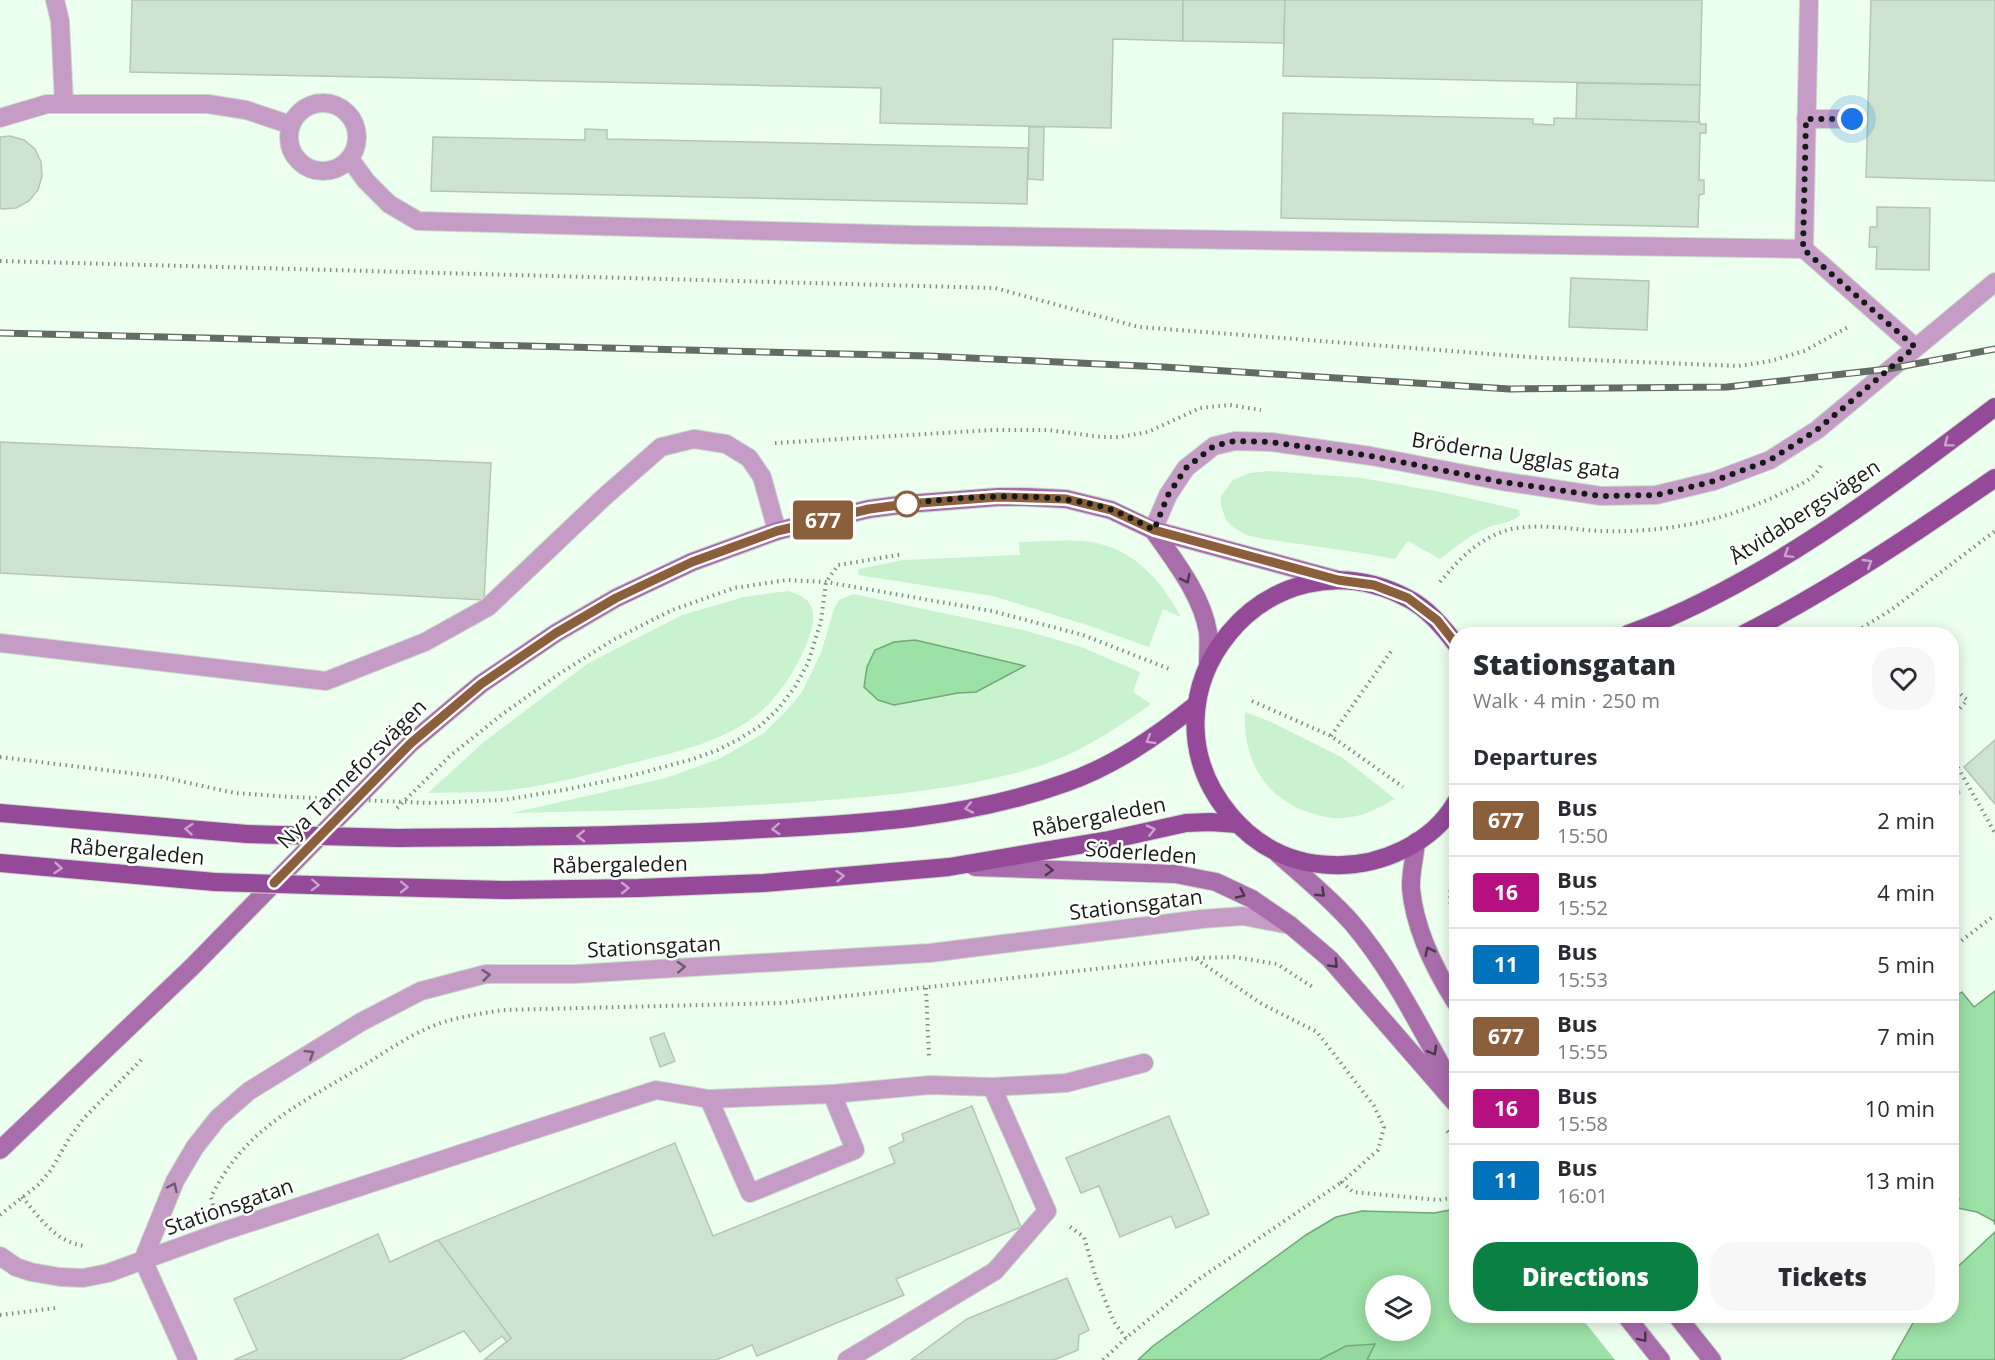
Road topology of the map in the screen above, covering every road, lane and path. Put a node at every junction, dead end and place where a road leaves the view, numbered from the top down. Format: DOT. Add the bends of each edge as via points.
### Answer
graph roads {
  1 [pos="55,0"];
  2 [pos="1809,0"];
  3 [pos="64,103"];
  4 [pos="0,118"];
  5 [pos="1806,119"];
  6 [pos="1852,119"];
  7 [pos="291,125"];
  8 [pos="350,159"];
  9 [pos="1803,249"];
  10 [pos="0,261"];
  11 [pos="1995,282"];
  12 [pos="1875,313"];
  13 [pos="1915,347"];
  14 [pos="1995,408"];
  15 [pos="1995,478"];
  16 [pos="1154,530"];
  17 [pos="777,531"];
  18 [pos="1995,531"];
  19 [pos="903,554"];
  20 [pos="1338,580"];
  21 [pos="826,582"];
  22 [pos="1647,627"];
  23 [pos="1758,627"];
  24 [pos="1863,627"];
  25 [pos="1449,635"];
  26 [pos="0,643"];
  27 [pos="1392,650"];
  28 [pos="1208,665"];
  29 [pos="1172,670"];
  30 [pos="1959,693"];
  31 [pos="1252,701"];
  32 [pos="1197,704"];
  33 [pos="1959,710"];
  34 [pos="1331,736"];
  35 [pos="0,757"];
  36 [pos="1959,769"];
  37 [pos="1403,788"];
  38 [pos="1449,811"];
  39 [pos="0,813"];
  40 [pos="1238,824"];
  41 [pos="1995,833"];
  42 [pos="1416,842"];
  43 [pos="1278,854"];
  44 [pos="0,863"];
  45 [pos="949,867"];
  46 [pos="1995,915"];
  47 [pos="1290,925"];
  48 [pos="1959,943"];
  49 [pos="1196,958"];
  50 [pos="926,988"];
  51 [pos="1449,989"];
  52 [pos="1320,992"];
  53 [pos="1144,1063"];
  54 [pos="1449,1080"];
  55 [pos="930,1085"];
  56 [pos="992,1087"];
  57 [pos="832,1094"];
  58 [pos="1449,1096"];
  59 [pos="709,1099"];
  60 [pos="1441,1124"];
  61 [pos="1449,1134"];
  62 [pos="0,1150"];
  63 [pos="175,1180"];
  64 [pos="1342,1182"];
  65 [pos="211,1197"];
  66 [pos="1449,1198"];
  67 [pos="1047,1212"];
  68 [pos="0,1215"];
  69 [pos="221,1232"];
  70 [pos="89,1246"];
  71 [pos="0,1256"];
  72 [pos="143,1260"];
  73 [pos="1632,1323"];
  74 [pos="1683,1323"];
  75 [pos="1126,1338"];
  76 [pos="188,1360"];
  77 [pos="847,1360"];
  78 [pos="1103,1360"];
  79 [pos="1661,1360"];
  80 [pos="1712,1360"];
  1 -- 3 [label="street" via="60,21"];
  2 -- 5 [label="street"];
  3 -- 4 [label="street"];
  3 -- 7 [label="street" via="208,104 246,110"];
  5 -- 6 [label="street"];
  5 -- 9 [label="street"];
  7 -- 8 [label="street" via="291,148 306,167 329,171"];
  7 -- 8 [label="street" via="297,115 318,103 341,108 356,126 358,137"];
  8 -- 9 [label="street" via="389,204 418,221 926,236"];
  9 -- 12 [label="street"];
  10 -- 12 [label="path" via="995,288 1139,327 1542,358 1738,366 1804,351"];
  11 -- 13 [label="street, Bröderna Ugglas gata"];
  12 -- 13 [label="street"];
  13 -- 16 [label="street, Bröderna Ugglas gata" via="1817,430 1770,460 1691,487 1656,495 1601,496 1502,482 1371,456 1235,441 1214,446 1186,468 1168,495"];
  14 -- 22 [label="main road, Åtvidabergsvägen, one-way" via="1859,507 1782,557 1703,602"];
  23 -- 15 [label="main road, one-way" via="1897,546"];
  16 -- 17 [label="main road, Nya Tanneforsvägen" via="1111,510 1066,499 998,497 869,509"];
  16 -- 20 [label="main road, Nya Tanneforsvägen"];
  16 -- 28 [label="main road, one-way" via="1199,606 1208,632"];
  17 -- 26 [label="street" via="762,477 749,458 726,444 694,439 661,447 488,607 425,642 326,681"];
  17 -- 62 [label="main road, Nya Tanneforsvägen" via="692,562 616,598 481,684 411,743 192,967"];
  18 -- 24 [label="path"];
  19 -- 21 [label="path" via="838,565"];
  20 -- 25 [label="main road" via="1374,585 1408,598 1437,620"];
  20 -- 28 [label="main road" via="1306,584 1275,595 1247,613 1225,637"];
  21 -- 29 [label="path" via="992,611 1083,635"];
  21 -- 35 [label="path, bridge" via="821,621 808,663 795,687 760,726 693,759 569,789 504,800 429,803 291,797 235,793 161,777"];
  27 -- 34 [label="path"];
  28 -- 32 [label="main road"];
  30 -- 33 [label="path" via="1967,700"];
  31 -- 34 [label="path"];
  32 -- 39 [label="main road, Råbergaleden, one-way, bridge" via="1118,759 1066,783 1003,802 915,819 656,835 398,838 247,834"];
  32 -- 40 [label="main road" via="1196,730 1202,764 1221,804"];
  34 -- 37 [label="path"];
  36 -- 41 [label="path"];
  38 -- 42 [label="main road"];
  40 -- 43 [label="main road"];
  45 -- 40 [label="main road, Råbergaleden, one-way" via="1185,823"];
  42 -- 43 [label="main road" via="1384,858 1348,866 1312,864"];
  51 -- 42 [label="main road, one-way" via="1425,943 1416,915 1411,888"];
  43 -- 54 [label="main road, one-way" via="1351,922 1373,951"];
  44 -- 45 [label="main road, Råbergaleden, one-way, bridge" via="215,882 503,890 764,883"];
  45 -- 47 [label="main road, Söderleden, one-way" via="1175,874 1216,882 1252,899"];
  46 -- 48 [label="path"];
  47 -- 58 [label="main road, Söderleden, one-way" via="1337,966"];
  63 -- 47 [label="street, Stationsgatan, one-way" via="218,1118 249,1091 361,1022 421,991 449,982 486,974 575,974 930,953 1242,916"];
  49 -- 50 [label="path"];
  49 -- 52 [label="path" via="1234,957 1277,964"];
  49 -- 64 [label="path" via="1262,1004 1317,1032 1374,1106 1384,1127 1378,1150"];
  50 -- 55 [label="path"];
  50 -- 65 [label="path" via="781,1003 502,1010 464,1016 434,1026 393,1048 262,1129 228,1167"];
  53 -- 56 [label="street, Stationsgatan" via="1066,1083"];
  55 -- 56 [label="street, Stationsgatan"];
  55 -- 57 [label="street, Stationsgatan"];
  56 -- 67 [label="street"];
  57 -- 59 [label="street, Stationsgatan"];
  57 -- 59 [label="street" via="855,1150 750,1193"];
  59 -- 69 [label="street, Stationsgatan" via="656,1090"];
  60 -- 61 [label="path"];
  63 -- 65 [label="path"];
  72 -- 63 [label="street, Stationsgatan, one-way"];
  64 -- 66 [label="path" via="1353,1192"];
  64 -- 75 [label="path" via="1196,1281"];
  65 -- 69 [label="path"];
  67 -- 75 [label="path" via="1084,1237 1114,1322"];
  67 -- 77 [label="street" via="995,1271"];
  68 -- 70 [label="path" via="22,1197 58,1237 73,1245"];
  69 -- 72 [label="street, Stationsgatan"];
  71 -- 72 [label="street, Stationsgatan" via="31,1272 83,1278"];
  72 -- 76 [label="street"];
  73 -- 79 [label="main road, one-way"];
  74 -- 80 [label="main road"];
  75 -- 78 [label="path"];
}
